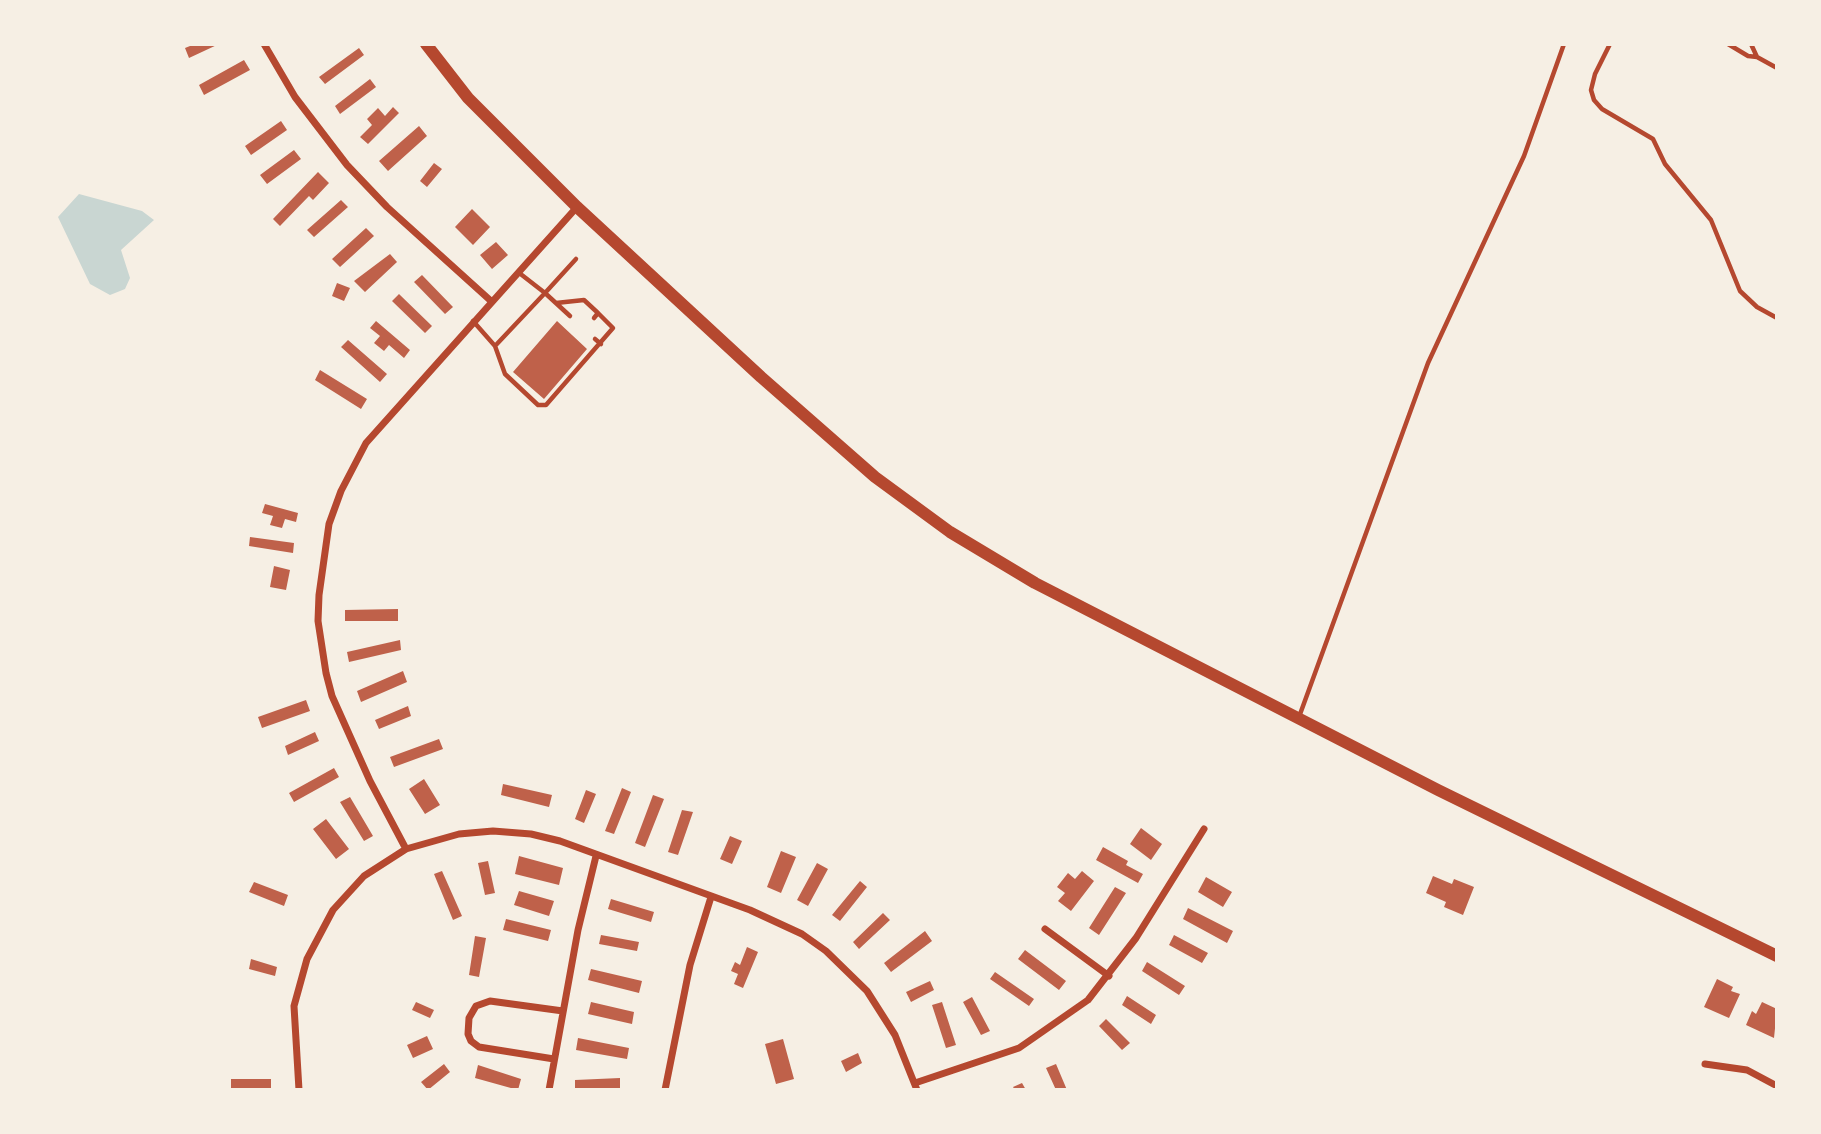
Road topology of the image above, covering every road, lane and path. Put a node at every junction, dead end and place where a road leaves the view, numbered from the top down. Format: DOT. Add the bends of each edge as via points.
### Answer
graph roads {
  1 [pos="264,44"];
  2 [pos="426,44"];
  3 [pos="1564,44"];
  4 [pos="1610,44"];
  5 [pos="1728,44"];
  6 [pos="1751,44"];
  7 [pos="1757,57"];
  8 [pos="1777,68"];
  9 [pos="577,207"];
  10 [pos="576,259"];
  11 [pos="518,272"];
  12 [pos="545,293"];
  13 [pos="491,301"];
  14 [pos="556,303"];
  15 [pos="570,316"];
  16 [pos="1777,318"];
  17 [pos="472,321"];
  18 [pos="594,339"];
  19 [pos="601,344"];
  20 [pos="495,346"];
  21 [pos="1298,718"];
  22 [pos="1203,829"];
  23 [pos="406,849"];
  24 [pos="596,856"];
  25 [pos="711,897"];
  26 [pos="1045,929"];
  27 [pos="1777,956"];
  28 [pos="1109,976"];
  29 [pos="563,1011"];
  30 [pos="554,1059"];
  31 [pos="1705,1064"];
  32 [pos="1777,1086"];
  33 [pos="916,1087"];
  34 [pos="299,1090"];
  35 [pos="549,1090"];
  36 [pos="665,1090"];
  1 -- 13 [label="street" via="295,97 348,165 387,207"];
  2 -- 9 [label="main road" via="498,129"];
  3 -- 21 [label="lane" via="1524,156 1428,363"];
  4 -- 16 [label="lane" via="1595,74 1594,100 1653,139 1665,164 1711,220 1740,291"];
  5 -- 7 [label="lane"];
  6 -- 7 [label="lane"];
  7 -- 8 [label="lane"];
  9 -- 11 [label="street"];
  9 -- 21 [label="main road" via="761,377 906,502 1035,583"];
  10 -- 12 [label="lane"];
  11 -- 12 [label="lane"];
  11 -- 13 [label="street"];
  12 -- 14 [label="lane"];
  12 -- 20 [label="lane"];
  13 -- 17 [label="street"];
  14 -- 15 [label="lane"];
  14 -- 19 [label="lane" via="584,300 613,328"];
  17 -- 20 [label="lane"];
  17 -- 23 [label="street" via="366,443 341,491 322,557 318,621 332,696"];
  18 -- 19 [label="lane"];
  19 -- 20 [label="lane" via="546,405 538,405 505,374"];
  21 -- 27 [label="main road"];
  22 -- 28 [label="street"];
  23 -- 24 [label="street" via="459,834 493,831 531,834"];
  23 -- 34 [label="street" via="347,892 316,939 294,1006"];
  24 -- 25 [label="street"];
  24 -- 29 [label="street"];
  25 -- 33 [label="street" via="778,921 848,970 895,1035"];
  25 -- 36 [label="street" via="690,965"];
  26 -- 28 [label="street"];
  28 -- 33 [label="street" via="1087,1000 1019,1048"];
  29 -- 30 [label="street"];
  29 -- 30 [label="street" via="490,1001 475,1006 469,1018 468,1034 479,1047"];
  30 -- 35 [label="street"];
  31 -- 32 [label="street" via="1747,1070"];
}
